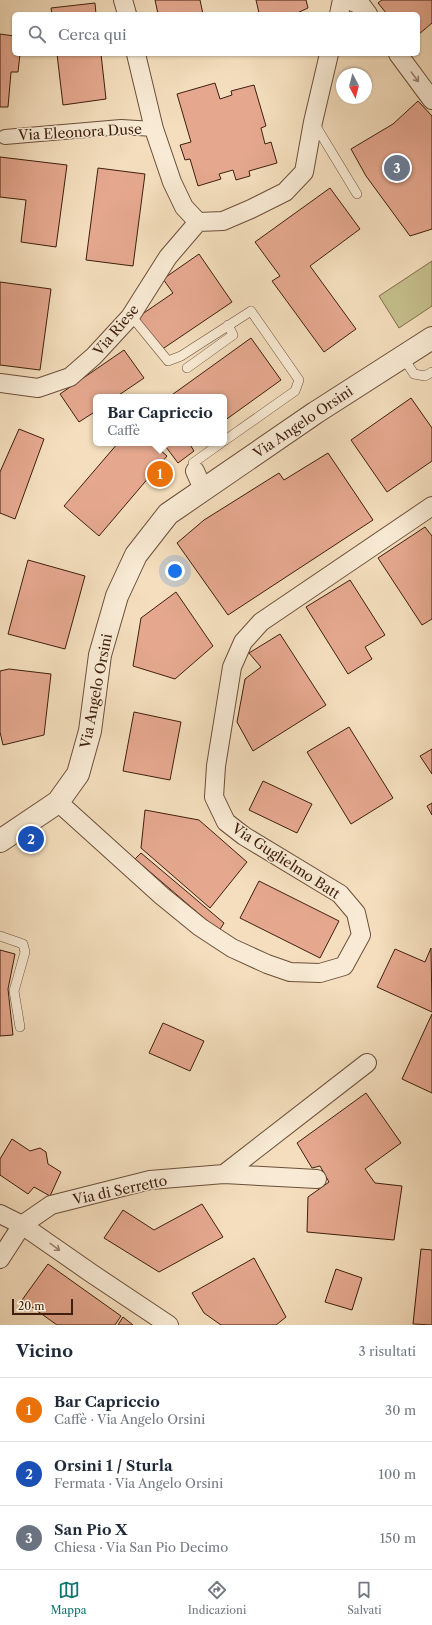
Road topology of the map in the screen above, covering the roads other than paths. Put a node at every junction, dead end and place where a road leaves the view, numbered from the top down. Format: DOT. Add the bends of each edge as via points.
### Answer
graph roads {
  1 [pos="123,0"];
  2 [pos="342,0"];
  3 [pos="349,0"];
  4 [pos="126,12"];
  5 [pos="339,12"];
  6 [pos="366,12"];
  7 [pos="136,56"];
  8 [pos="329,56"];
  9 [pos="399,56"];
  10 [pos="432,100"];
  11 [pos="313,122"];
  12 [pos="154,129"];
  13 [pos="5,137"];
  14 [pos="357,194"];
  15 [pos="198,222"];
  16 [pos="130,317"];
  17 [pos="228,324"];
  18 [pos="432,338"];
  19 [pos="403,356"];
  20 [pos="187,368"];
  21 [pos="432,372"];
  22 [pos="1,385"];
  23 [pos="227,439"];
  24 [pos="217,446"];
  25 [pos="199,480"];
  26 [pos="432,506"];
  27 [pos="58,802"];
  28 [pos="0,841"];
  29 [pos="0,936"];
  30 [pos="20,1027"];
  31 [pos="368,1063"];
  32 [pos="224,1174"];
  33 [pos="317,1179"];
  34 [pos="0,1214"];
  35 [pos="22,1225"];
  36 [pos="0,1260"];
  37 [pos="169,1325"];
  1 -- 4 [label="street"];
  2 -- 5 [label="street"];
  3 -- 6 [label="street" via="362,6"];
  7 -- 12 [label="street"];
  8 -- 11 [label="street"];
  9 -- 10 [label="street, one-way"];
  11 -- 14 [label="lane"];
  11 -- 15 [label="street" via="304,172 285,192 224,221"];
  12 -- 13 [label="street, Via Eleonora Duse" via="121,127"];
  12 -- 15 [label="street" via="172,182 184,207"];
  15 -- 16 [label="street, Via Riese" via="168,257"];
  16 -- 17 [label="lane, Via Angelo Orsini" via="168,361 181,356"];
  16 -- 22 [label="street, Via Riese" via="94,356 70,376 38,388"];
  17 -- 20 [label="lane" via="233,335"];
  17 -- 23 [label="lane, Via Angelo Orsini" via="250,311 298,380 295,391"];
  18 -- 19 [label="street, Via Angelo Orsini"];
  19 -- 21 [label="lane" via="414,374 425,376"];
  19 -- 25 [label="street, Via Angelo Orsini" via="315,412"];
  24 -- 25 [label="lane, Via Angelo Orsini" via="193,463"];
  25 -- 27 [label="street, Via Angelo Orsini" via="136,555 117,596 100,655 90,731 78,774"];
  26 -- 27 [label="street, Via Guglielmo Batt" via="261,622 243,642 232,667 216,766 214,797 226,822 244,836 340,894 356,913 361,935 344,966 320,972 290,972 232,948 200,927 162,896"];
  27 -- 28 [label="street, Via Angelo Orsini"];
  29 -- 30 [label="lane" via="23,944 25,952 14,991"];
  31 -- 32 [label="street"];
  32 -- 33 [label="street, Via di Serretto"];
  32 -- 35 [label="street, Via di Serretto" via="150,1180 51,1205"];
  34 -- 35 [label="street"];
  35 -- 36 [label="street"];
  35 -- 37 [label="street, one-way"];
}
